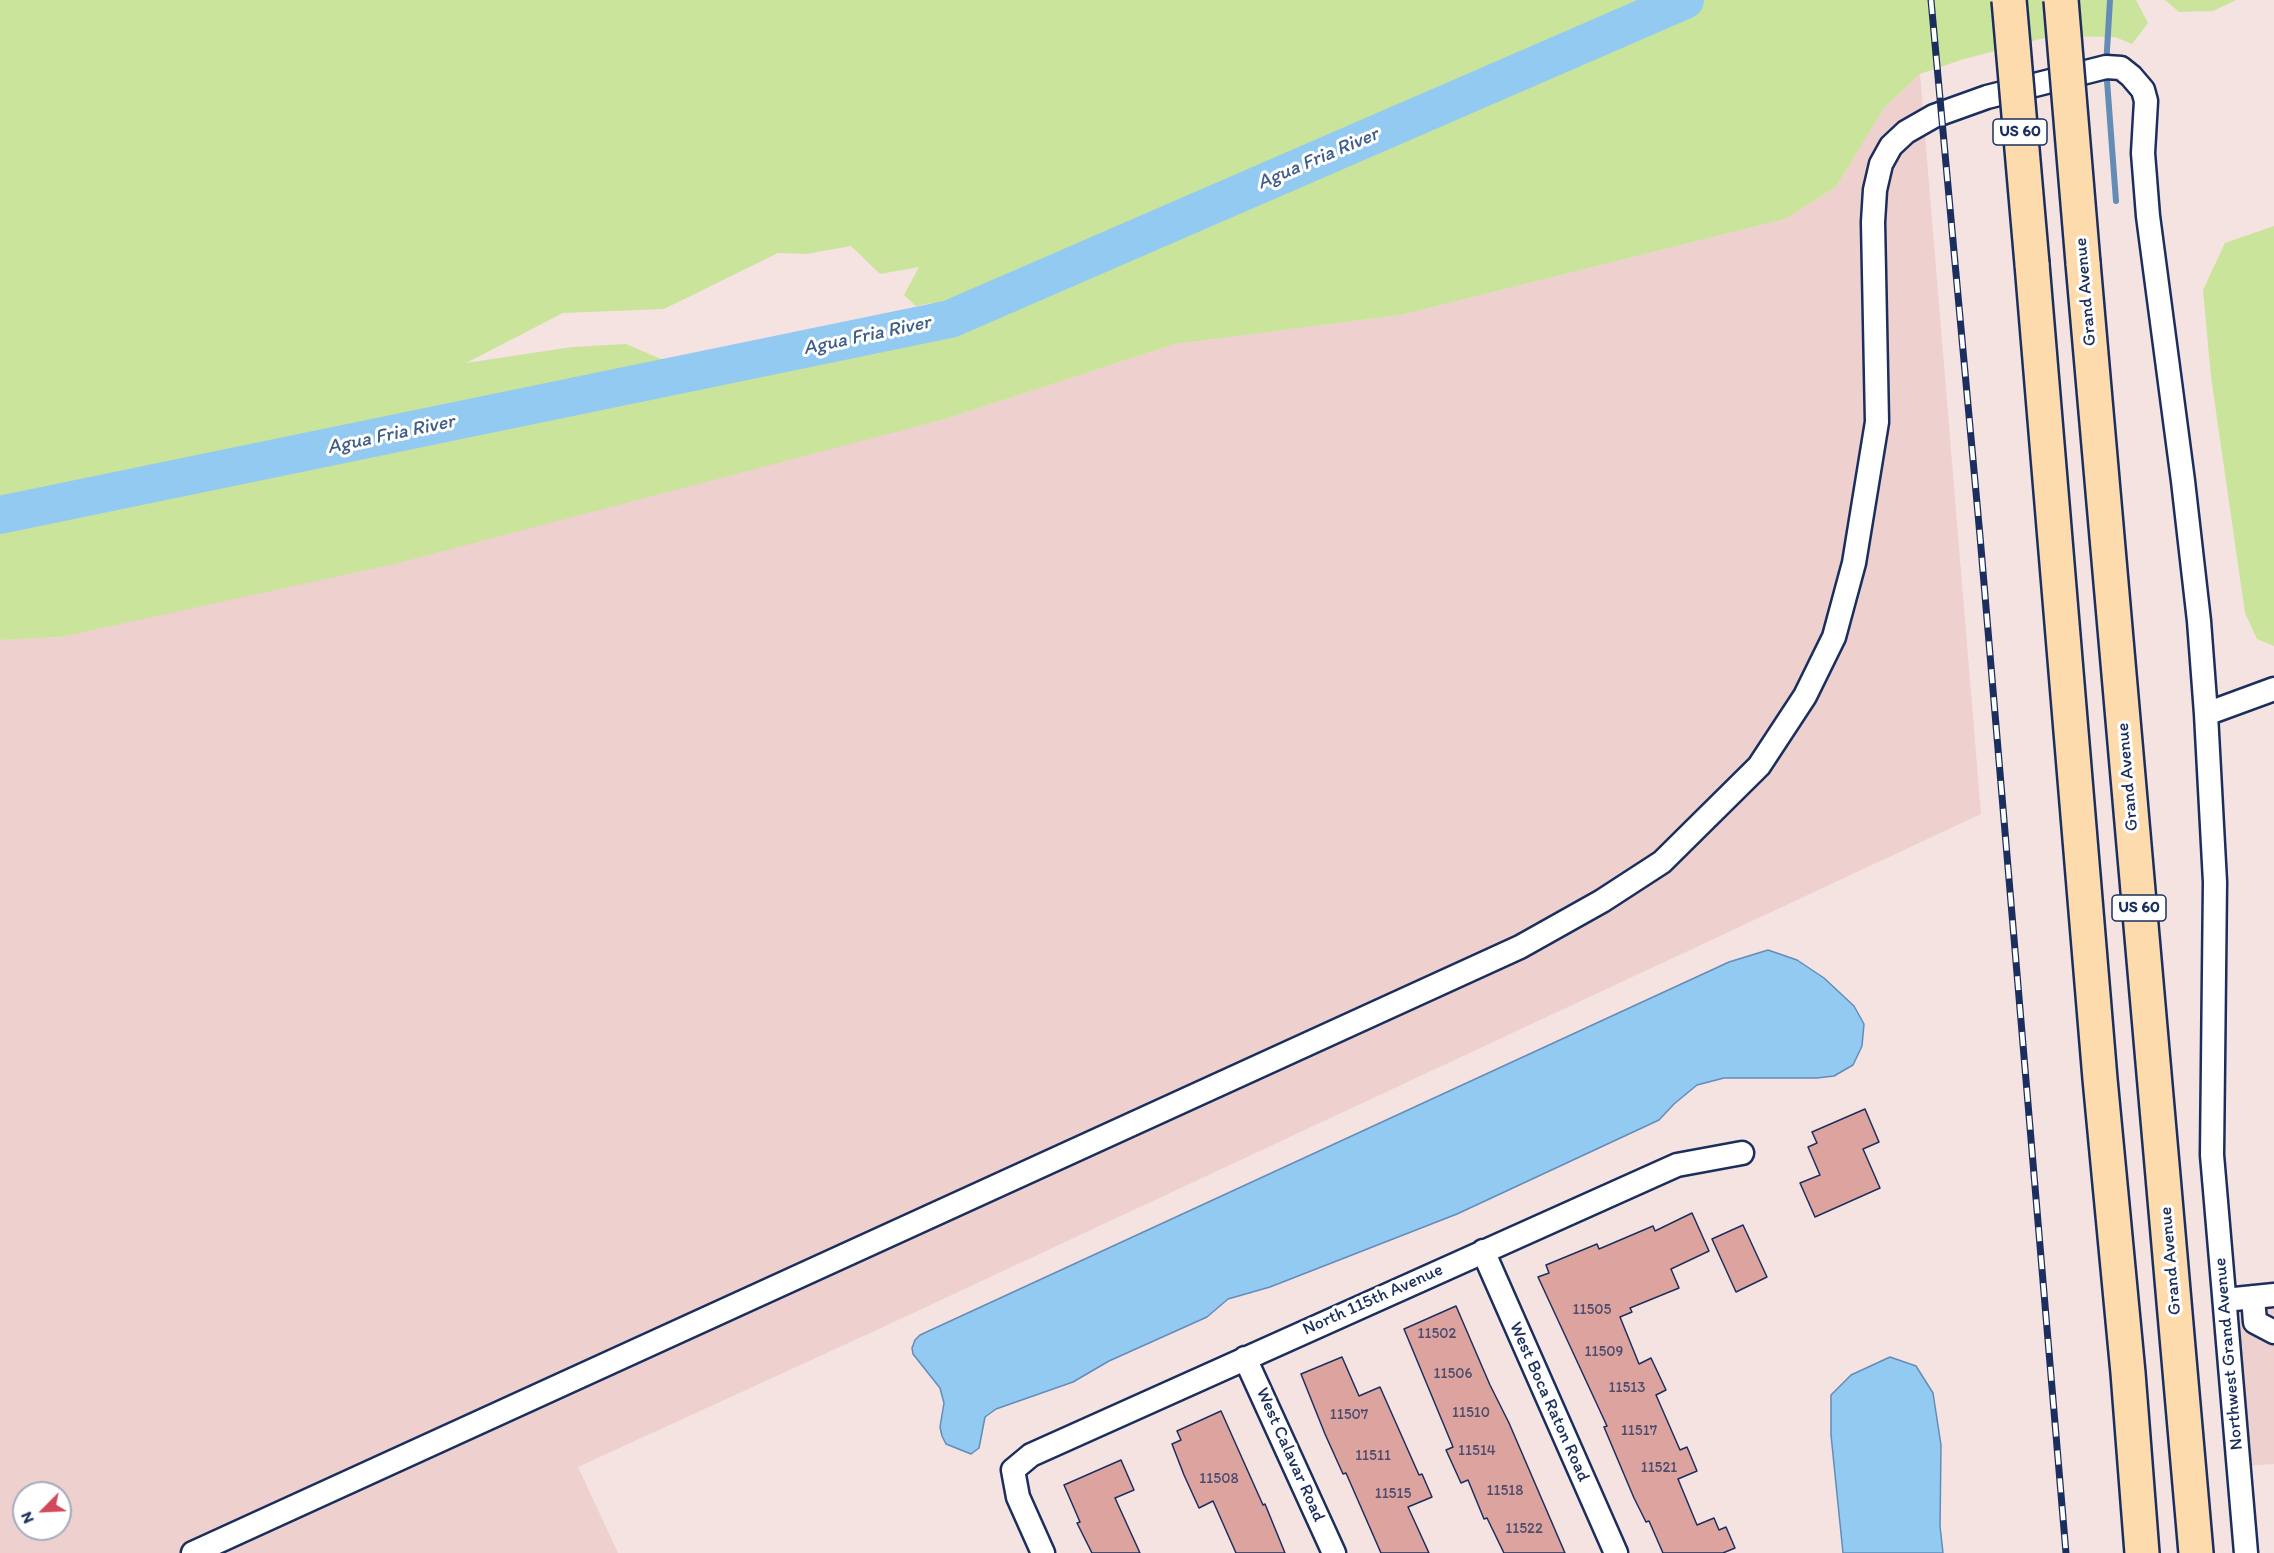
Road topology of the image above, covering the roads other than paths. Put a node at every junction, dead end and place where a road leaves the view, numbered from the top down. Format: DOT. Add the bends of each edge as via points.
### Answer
graph roads {
  1 [pos="2009,0"];
  2 [pos="2061,0"];
  3 [pos="2274,689"];
  4 [pos="2206,714"];
  5 [pos="1742,1153"];
  6 [pos="1483,1251"];
  7 [pos="2264,1296"];
  8 [pos="2224,1300"];
  9 [pos="2274,1332"];
  10 [pos="1245,1358"];
  11 [pos="193,1553"];
  12 [pos="1043,1553"];
  13 [pos="1334,1553"];
  14 [pos="1616,1553"];
  15 [pos="2142,1553"];
  16 [pos="2196,1553"];
  17 [pos="2246,1553"];
  1 -- 15 [label="highway, US 60, bridge"];
  2 -- 16 [label="highway, Grand Avenue / US 60, bridge"];
  3 -- 4 [label="street"];
  4 -- 8 [label="street, Northwest Grand Avenue" via="2214,882 2212,1155"];
  4 -- 11 [label="street, Northwest Grand Avenue" via="2183,481 2148,216 2143,90 2121,68 2106,67 1987,97 1934,116 1891,146 1881,164 1875,190 1877,422 1854,563 1834,637 1805,696 1759,766 1662,862 1520,947"];
  5 -- 6 [label="street, North 115th Avenue" via="1677,1165"];
  6 -- 10 [label="street, North 115th Avenue"];
  6 -- 14 [label="street, West Boca Raton Road"];
  7 -- 8 [label="street"];
  7 -- 9 [label="street" via="2255,1322"];
  8 -- 17 [label="street, Northwest Grand Avenue"];
  10 -- 12 [label="street, North 115th Avenue" via="1030,1455 1013,1470 1018,1497"];
  10 -- 13 [label="street, West Calavar Road"];
}
